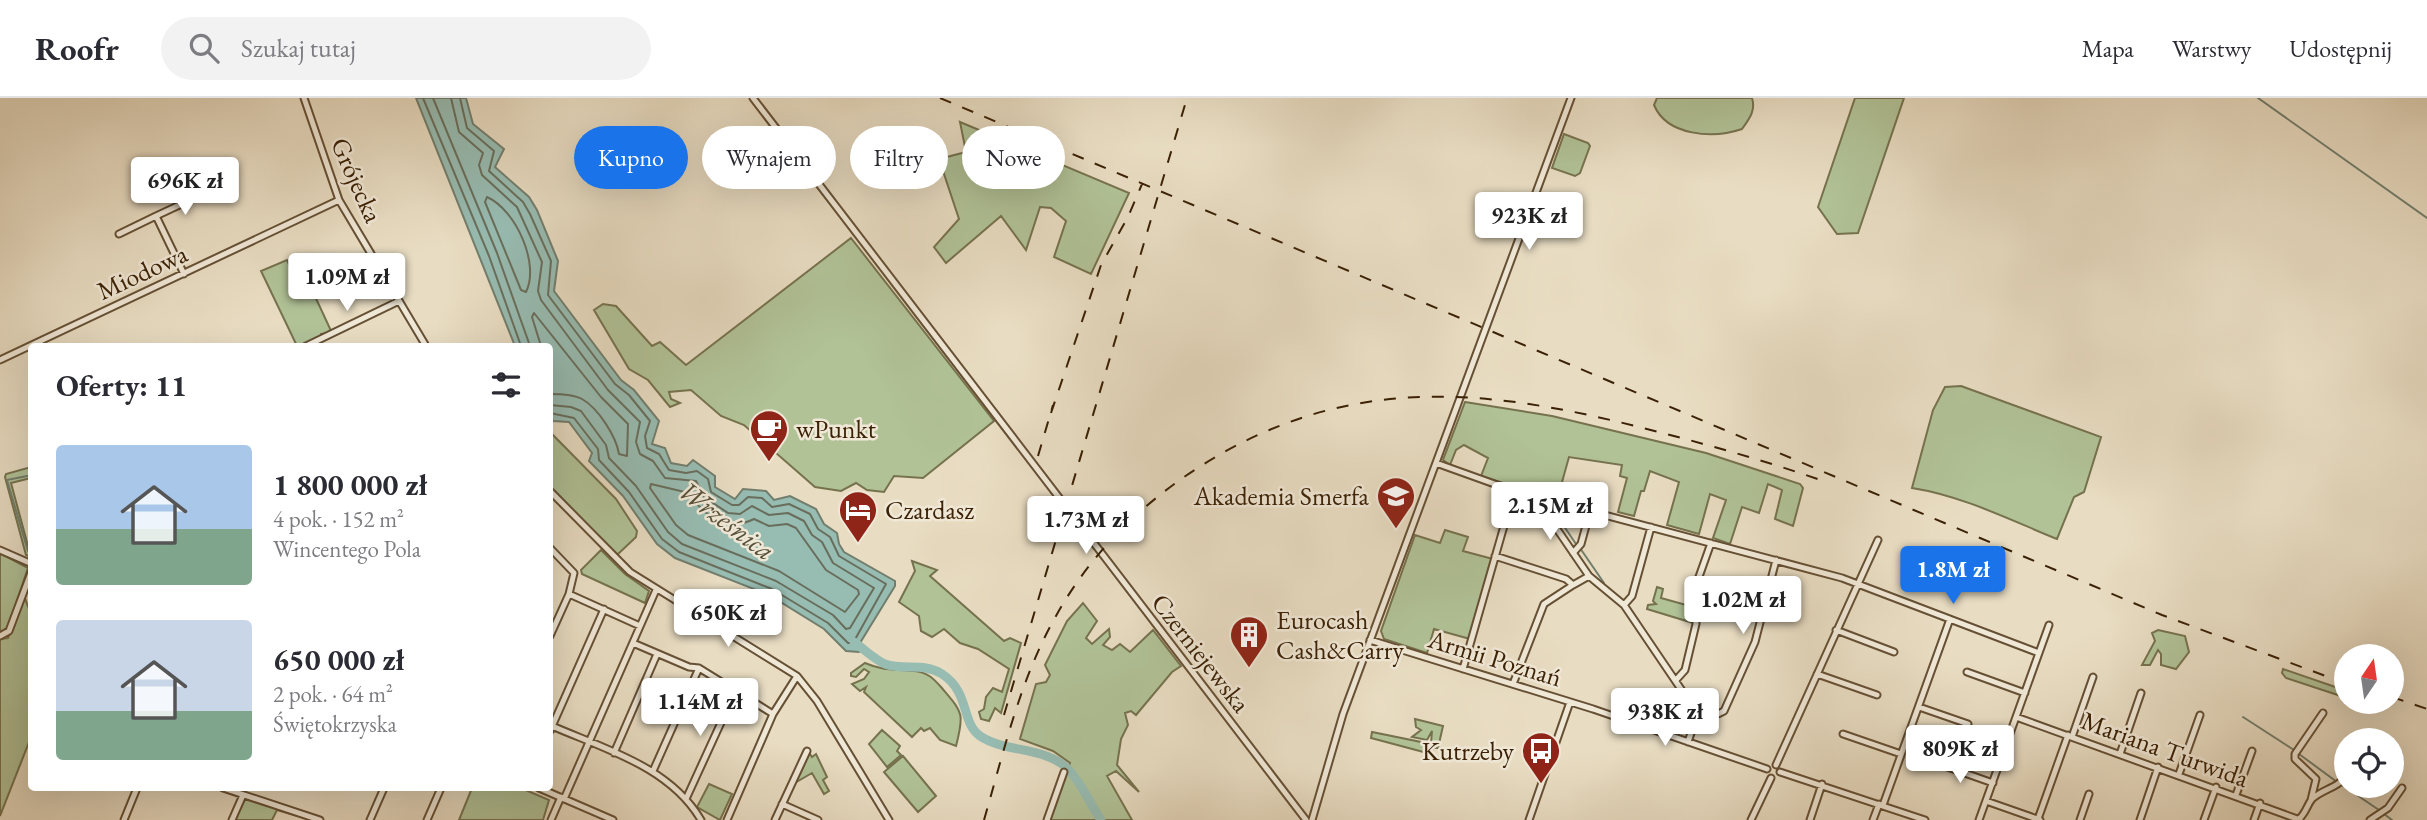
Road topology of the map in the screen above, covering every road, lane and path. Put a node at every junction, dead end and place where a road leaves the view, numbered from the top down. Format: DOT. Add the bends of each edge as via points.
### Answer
graph roads {
  1 [pos="304,98"];
  2 [pos="753,98"];
  3 [pos="1571,98"];
  4 [pos="203,194"];
  5 [pos="339,200"];
  6 [pos="156,216"];
  7 [pos="119,234"];
  8 [pos="184,274"];
  9 [pos="399,301"];
  10 [pos="36,343"];
  11 [pos="312,343"];
  12 [pos="424,343"];
  13 [pos="28,347"];
  14 [pos="0,360"];
  15 [pos="1436,463"];
  16 [pos="1514,491"];
  17 [pos="553,497"];
  18 [pos="1544,499"];
  19 [pos="1590,511"];
  20 [pos="1651,527"];
  21 [pos="1878,540"];
  22 [pos="1711,543"];
  23 [pos="0,550"];
  24 [pos="553,551"];
  25 [pos="1573,553"];
  26 [pos="1495,556"];
  27 [pos="1776,560"];
  28 [pos="28,562"];
  29 [pos="1589,576"];
  30 [pos="28,581"];
  31 [pos="1573,585"];
  32 [pos="1857,585"];
  33 [pos="656,590"];
  34 [pos="569,594"];
  35 [pos="1624,605"];
  36 [pos="604,609"];
  37 [pos="1950,619"];
  38 [pos="2049,625"];
  39 [pos="640,626"];
  40 [pos="553,629"];
  41 [pos="1836,630"];
  42 [pos="0,636"];
  43 [pos="1370,640"];
  44 [pos="633,643"];
  45 [pos="1894,652"];
  46 [pos="2039,653"];
  47 [pos="657,654"];
  48 [pos="699,668"];
  49 [pos="1463,669"];
  50 [pos="1967,672"];
  51 [pos="1817,674"];
  52 [pos="797,676"];
  53 [pos="2093,677"];
  54 [pos="1676,680"];
  55 [pos="1513,684"];
  56 [pos="735,692"];
  57 [pos="2025,693"];
  58 [pos="2141,693"];
  59 [pos="1877,695"];
  60 [pos="1570,702"];
  61 [pos="1919,707"];
  62 [pos="1699,709"];
  63 [pos="2323,713"];
  64 [pos="773,714"];
  65 [pos="2200,715"];
  66 [pos="2016,717"];
  67 [pos="553,724"];
  68 [pos="1968,724"];
  69 [pos="553,729"];
  70 [pos="1843,734"];
  71 [pos="2070,736"];
  72 [pos="589,742"];
  73 [pos="1688,742"];
  74 [pos="807,751"];
  75 [pos="2252,751"];
  76 [pos="614,753"];
  77 [pos="1901,754"];
  78 [pos="2120,754"];
  79 [pos="1936,763"];
  80 [pos="1776,765"];
  81 [pos="2158,767"];
  82 [pos="1768,769"];
  83 [pos="653,771"];
  84 [pos="1064,772"];
  85 [pos="1780,772"];
  86 [pos="2179,774"];
  87 [pos="1771,778"];
  88 [pos="1993,783"];
  89 [pos="1822,784"];
  90 [pos="2216,787"];
  91 [pos="2334,788"];
  92 [pos="136,791"];
  93 [pos="232,791"];
  94 [pos="383,791"];
  95 [pos="440,791"];
  96 [pos="546,791"];
  97 [pos="2089,794"];
  98 [pos="243,795"];
  99 [pos="2236,795"];
  100 [pos="562,798"];
  101 [pos="2395,798"];
  102 [pos="686,799"];
  103 [pos="2311,800"];
  104 [pos="1986,802"];
  105 [pos="2260,803"];
  106 [pos="782,804"];
  107 [pos="1881,804"];
  108 [pos="1531,819"];
  109 [pos="2299,819"];
  110 [pos="124,820"];
  111 [pos="232,820"];
  112 [pos="320,820"];
  113 [pos="370,820"];
  114 [pos="427,820"];
  115 [pos="551,820"];
  116 [pos="613,820"];
  117 [pos="701,820"];
  118 [pos="727,820"];
  119 [pos="775,820"];
  120 [pos="818,820"];
  121 [pos="889,820"];
  122 [pos="1047,820"];
  123 [pos="1306,820"];
  124 [pos="1312,820"];
  125 [pos="1751,820"];
  126 [pos="1810,820"];
  127 [pos="1873,820"];
  128 [pos="1924,820"];
  129 [pos="1979,820"];
  130 [pos="2039,820"];
  131 [pos="2080,820"];
  132 [pos="2140,820"];
  133 [pos="2204,820"];
  134 [pos="2254,820"];
  135 [pos="2370,820"];
  1 -- 5 [label="street, Grójecka"];
  2 -- 123 [label="street, Czerniejewska"];
  3 -- 15 [label="street"];
  4 -- 6 [label="street"];
  5 -- 8 [label="street, Miodowa"];
  5 -- 9 [label="street, Grójecka"];
  6 -- 7 [label="street"];
  6 -- 8 [label="street"];
  8 -- 10 [label="street, Miodowa"];
  9 -- 11 [label="street"];
  9 -- 12 [label="street, Grójecka"];
  13 -- 14 [label="street, Miodowa"];
  15 -- 16 [label="street"];
  15 -- 43 [label="street"];
  16 -- 18 [label="street"];
  16 -- 26 [label="street"];
  17 -- 33 [label="street" via="630,572"];
  18 -- 19 [label="street"];
  18 -- 25 [label="street" via="1546,513"];
  19 -- 20 [label="street"];
  19 -- 25 [label="street" via="1581,544"];
  20 -- 22 [label="street"];
  20 -- 35 [label="street" via="1633,591"];
  21 -- 32 [label="street"];
  22 -- 27 [label="street"];
  22 -- 54 [label="street" via="1695,588 1696,625 1691,647 1685,670"];
  23 -- 28 [label="street"];
  24 -- 34 [label="street" via="574,573"];
  25 -- 29 [label="street"];
  26 -- 31 [label="street"];
  26 -- 49 [label="street"];
  27 -- 32 [label="street"];
  27 -- 62 [label="street" via="1755,642 1724,711"];
  29 -- 31 [label="street"];
  29 -- 35 [label="street"];
  30 -- 42 [label="street" via="9,631"];
  31 -- 55 [label="street" via="1544,604"];
  32 -- 37 [label="street"];
  32 -- 41 [label="street"];
  33 -- 39 [label="street"];
  33 -- 52 [label="street"];
  34 -- 36 [label="street"];
  34 -- 40 [label="street"];
  35 -- 54 [label="street"];
  36 -- 39 [label="street"];
  36 -- 67 [label="street"];
  37 -- 46 [label="street"];
  37 -- 61 [label="street"];
  38 -- 46 [label="street"];
  39 -- 44 [label="street"];
  41 -- 45 [label="street"];
  41 -- 51 [label="street"];
  43 -- 49 [label="street, Armii Poznań"];
  43 -- 124 [label="street" via="1332,745"];
  44 -- 47 [label="street"];
  44 -- 72 [label="street"];
  46 -- 57 [label="street"];
  47 -- 48 [label="street"];
  47 -- 76 [label="street"];
  48 -- 56 [label="street"];
  48 -- 83 [label="street"];
  49 -- 55 [label="street, Armii Poznań"];
  50 -- 57 [label="street"];
  51 -- 59 [label="street"];
  51 -- 80 [label="street"];
  52 -- 64 [label="street"];
  52 -- 121 [label="street"];
  53 -- 71 [label="street"];
  54 -- 62 [label="street"];
  55 -- 60 [label="street, Armii Poznań"];
  56 -- 64 [label="street"];
  56 -- 102 [label="street"];
  57 -- 66 [label="street"];
  58 -- 78 [label="street"];
  60 -- 73 [label="street, Armii Poznań"];
  60 -- 108 [label="street"];
  61 -- 68 [label="street"];
  61 -- 77 [label="street"];
  62 -- 73 [label="street"];
  63 -- 103 [label="street" via="2295,754 2316,779"];
  64 -- 118 [label="street"];
  65 -- 86 [label="street"];
  66 -- 71 [label="street, Mariana Turwida"];
  66 -- 88 [label="street"];
  69 -- 72 [label="street"];
  70 -- 77 [label="street"];
  71 -- 78 [label="street, Mariana Turwida"];
  71 -- 130 [label="street"];
  72 -- 76 [label="street"];
  72 -- 100 [label="street"];
  73 -- 82 [label="street, Armii Poznań"];
  74 -- 106 [label="street"];
  75 -- 99 [label="street"];
  76 -- 83 [label="street"];
  77 -- 107 [label="street"];
  78 -- 81 [label="street, Mariana Turwida"];
  79 -- 88 [label="street"];
  80 -- 82 [label="street"];
  80 -- 85 [label="street"];
  81 -- 86 [label="street, Mariana Turwida"];
  81 -- 132 [label="street"];
  82 -- 87 [label="street"];
  83 -- 102 [label="street"];
  84 -- 122 [label="street"];
  85 -- 87 [label="street"];
  85 -- 89 [label="street"];
  86 -- 90 [label="street, Mariana Turwida"];
  87 -- 125 [label="street"];
  88 -- 104 [label="street"];
  89 -- 107 [label="street"];
  89 -- 126 [label="street"];
  90 -- 99 [label="street, Mariana Turwida"];
  90 -- 133 [label="street"];
  91 -- 103 [label="street"];
  92 -- 110 [label="street"];
  93 -- 98 [label="street"];
  94 -- 113 [label="street"];
  95 -- 114 [label="street"];
  96 -- 100 [label="street"];
  97 -- 131 [label="street"];
  98 -- 111 [label="street"];
  98 -- 112 [label="street"];
  99 -- 105 [label="street, Mariana Turwida"];
  100 -- 115 [label="street"];
  100 -- 116 [label="street"];
  101 -- 135 [label="street"];
  102 -- 117 [label="street"];
  103 -- 109 [label="street"];
  104 -- 129 [label="street"];
  104 -- 130 [label="street"];
  105 -- 109 [label="street, Mariana Turwida"];
  105 -- 134 [label="street"];
  106 -- 119 [label="street"];
  106 -- 120 [label="street"];
  107 -- 127 [label="street"];
  107 -- 128 [label="street"];
}
